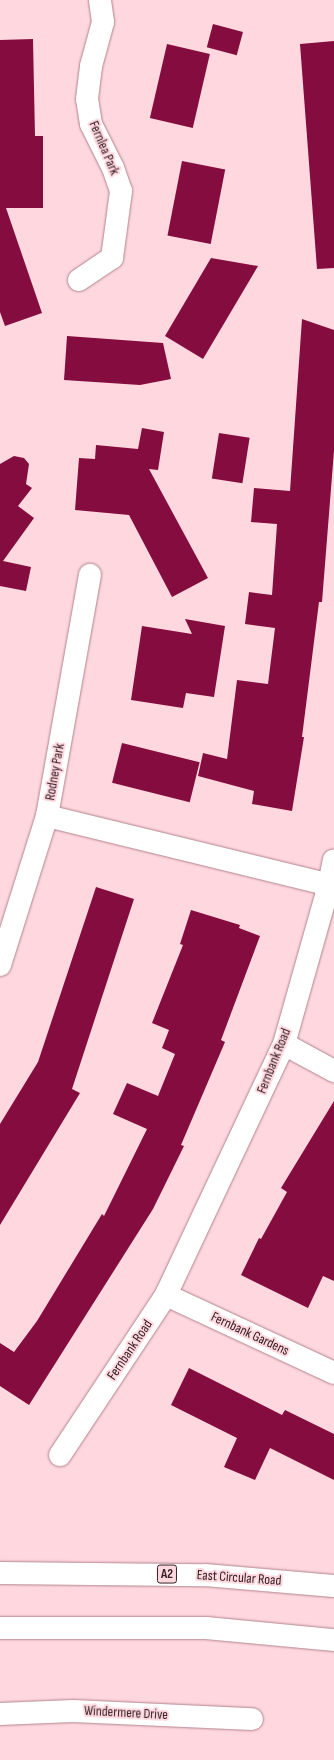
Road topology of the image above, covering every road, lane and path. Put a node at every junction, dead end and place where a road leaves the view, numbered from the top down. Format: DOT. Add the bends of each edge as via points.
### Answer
graph roads {
  1 [pos="100,0"];
  2 [pos="79,280"];
  3 [pos="90,575"];
  4 [pos="47,816"];
  5 [pos="334,860"];
  6 [pos="329,885"];
  7 [pos="0,965"];
  8 [pos="284,1044"];
  9 [pos="334,1071"];
  10 [pos="166,1295"];
  11 [pos="334,1373"];
  12 [pos="60,1456"];
  13 [pos="0,1573"];
  14 [pos="334,1586"];
  15 [pos="0,1628"];
  16 [pos="334,1640"];
  17 [pos="0,1714"];
  18 [pos="252,1719"];
  1 -- 2 [label="main road, Fernlea Park" via="103,22 91,66 87,99 91,124 113,168 121,191 112,258"];
  3 -- 4 [label="main road, Rodney Park"];
  4 -- 6 [label="main road"];
  4 -- 7 [label="main road, Rodney Park"];
  5 -- 6 [label="main road, Fernbank Road"];
  6 -- 8 [label="main road, Fernbank Road"];
  8 -- 9 [label="main road"];
  8 -- 10 [label="main road, Fernbank Road"];
  10 -- 11 [label="main road, Fernbank Gardens"];
  10 -- 12 [label="main road, Fernbank Road"];
  13 -- 14 [label="main road, East Circular Road / A2" via="206,1575"];
  15 -- 16 [label="main road" via="206,1628"];
  17 -- 18 [label="main road, Windermere Drive" via="73,1711"];
}
